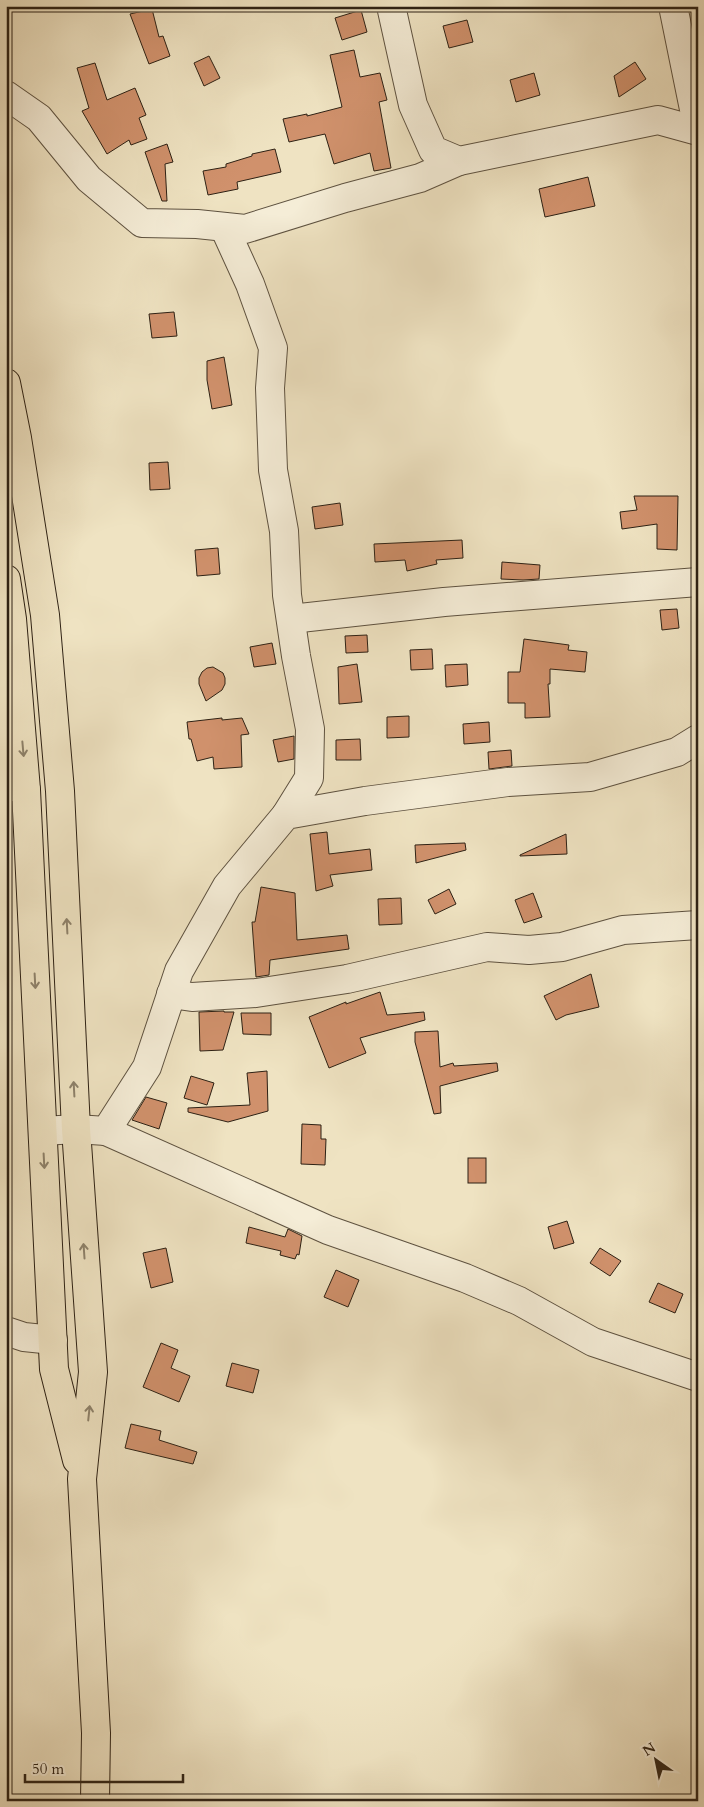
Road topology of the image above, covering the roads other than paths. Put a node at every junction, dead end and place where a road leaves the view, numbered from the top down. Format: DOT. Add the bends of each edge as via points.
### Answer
graph roads {
  1 [pos="391,6"];
  2 [pos="673,6"];
  3 [pos="6,95"];
  4 [pos="698,130"];
  5 [pos="459,162"];
  6 [pos="224,227"];
  7 [pos="6,383"];
  8 [pos="6,579"];
  9 [pos="698,582"];
  10 [pos="291,619"];
  11 [pos="698,739"];
  12 [pos="16,788"];
  13 [pos="286,815"];
  14 [pos="698,925"];
  15 [pos="171,994"];
  16 [pos="76,1129"];
  17 [pos="42,1131"];
  18 [pos="106,1131"];
  19 [pos="6,1330"];
  20 [pos="52,1340"];
  21 [pos="698,1377"];
  22 [pos="82,1479"];
  23 [pos="95,1801"];
  1 -- 5 [label="street" via="413,104 429,141 433,150"];
  2 -- 4 [label="street"];
  3 -- 6 [label="street" via="39,118 89,179 142,223"];
  4 -- 5 [label="street" via="658,120"];
  5 -- 6 [label="street" via="420,178 245,229"];
  6 -- 10 [label="street" via="250,284 272,348 273,470 284,531"];
  16 -- 7 [label="main road, one-way" via="60,791 45,615"];
  8 -- 12 [label="main road, one-way" via="12,619"];
  9 -- 10 [label="street" via="444,602"];
  10 -- 13 [label="street" via="310,729 309,778"];
  11 -- 13 [label="street" via="677,752 590,777 508,782"];
  12 -- 17 [label="main road, one-way"];
  13 -- 15 [label="street" via="226,886 179,971"];
  14 -- 15 [label="street" via="623,930 562,947 529,950 487,948 347,979 256,993 192,997"];
  15 -- 18 [label="street" via="147,1067"];
  16 -- 17 [label="street"];
  16 -- 18 [label="street"];
  22 -- 16 [label="main road, one-way" via="93,1372"];
  17 -- 20 [label="main road, one-way"];
  18 -- 21 [label="street" via="328,1230 520,1300 593,1342"];
  19 -- 20 [label="street" via="24,1337"];
  20 -- 22 [label="main road" via="54,1369"];
  22 -- 23 [label="main road" via="96,1734"];
}
